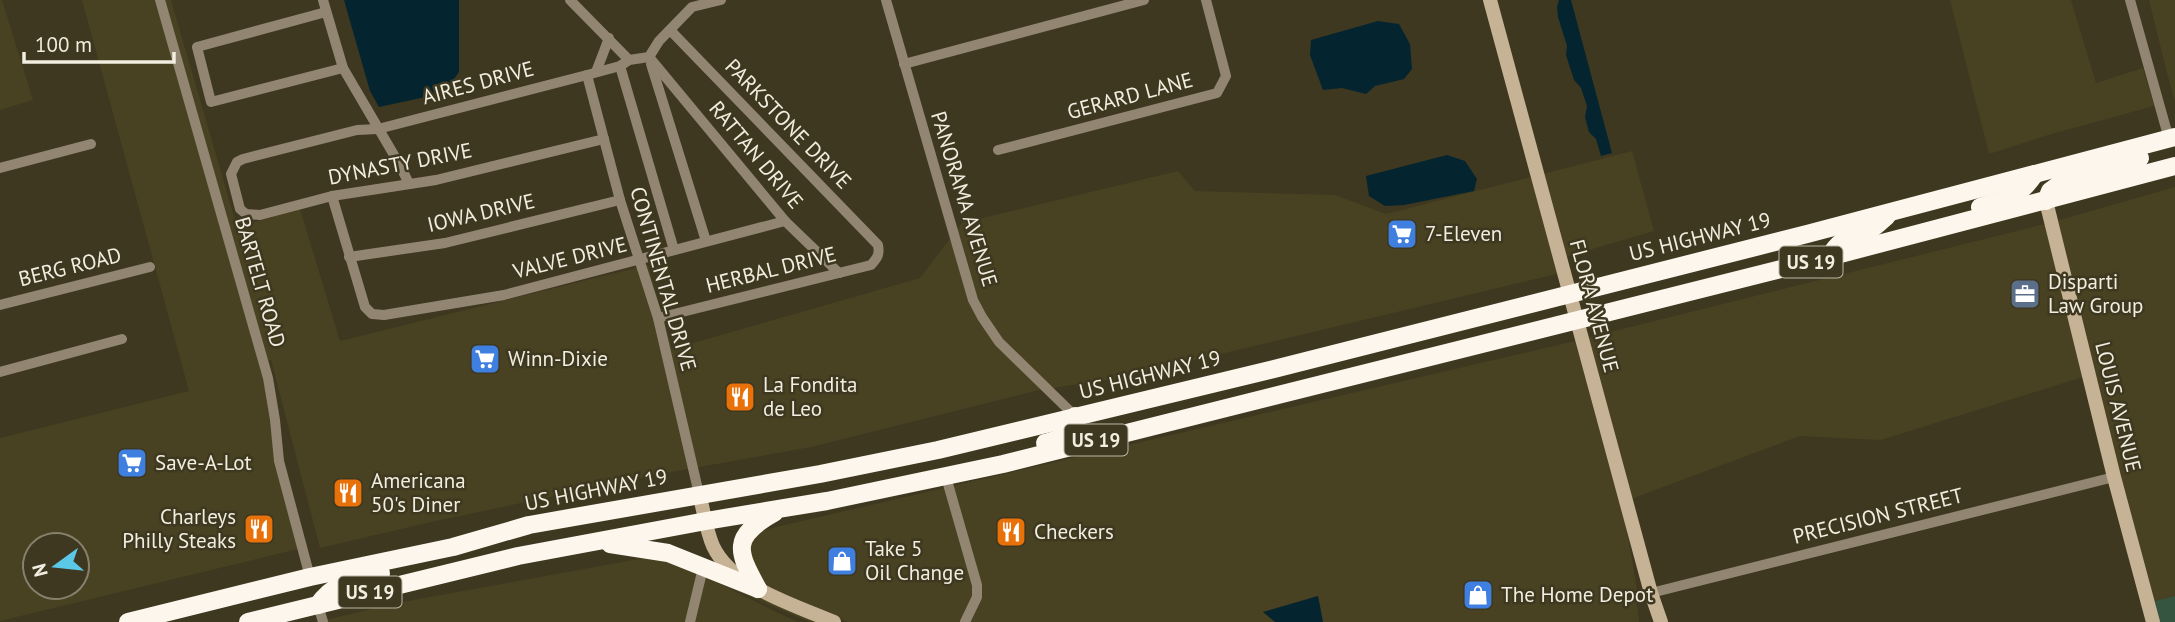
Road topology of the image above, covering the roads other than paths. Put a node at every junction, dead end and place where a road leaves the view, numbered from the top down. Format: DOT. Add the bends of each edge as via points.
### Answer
graph roads {
  1 [pos="160,0"];
  2 [pos="323,0"];
  3 [pos="570,0"];
  4 [pos="721,0"];
  5 [pos="886,0"];
  6 [pos="1144,0"];
  7 [pos="1206,0"];
  8 [pos="1490,0"];
  9 [pos="2130,0"];
  10 [pos="689,3"];
  11 [pos="326,12"];
  12 [pos="670,30"];
  13 [pos="609,38"];
  14 [pos="649,57"];
  15 [pos="625,63"];
  16 [pos="904,64"];
  17 [pos="343,68"];
  18 [pos="592,73"];
  19 [pos="378,129"];
  20 [pos="2172,138"];
  21 [pos="604,139"];
  22 [pos="91,144"];
  23 [pos="998,150"];
  24 [pos="2175,166"];
  25 [pos="0,168"];
  26 [pos="232,174"];
  27 [pos="2035,174"];
  28 [pos="409,184"];
  29 [pos="332,196"];
  30 [pos="620,200"];
  31 [pos="2046,201"];
  32 [pos="1892,212"];
  33 [pos="785,221"];
  34 [pos="1954,225"];
  35 [pos="706,241"];
  36 [pos="878,245"];
  37 [pos="674,250"];
  38 [pos="349,257"];
  39 [pos="1829,257"];
  40 [pos="639,260"];
  41 [pos="150,267"];
  42 [pos="839,273"];
  43 [pos="1569,294"];
  44 [pos="0,305"];
  45 [pos="657,318"];
  46 [pos="1576,321"];
  47 [pos="122,339"];
  48 [pos="0,372"];
  49 [pos="1212,382"];
  50 [pos="1075,416"];
  51 [pos="1119,435"];
  52 [pos="946,477"];
  53 [pos="2114,477"];
  54 [pos="908,485"];
  55 [pos="699,494"];
  56 [pos="782,509"];
  57 [pos="706,521"];
  58 [pos="593,542"];
  59 [pos="453,548"];
  60 [pos="703,568"];
  61 [pos="310,577"];
  62 [pos="758,589"];
  63 [pos="1651,593"];
  64 [pos="320,613"];
  65 [pos="128,622"];
  66 [pos="248,622"];
  67 [pos="690,622"];
  68 [pos="834,622"];
  69 [pos="965,622"];
  70 [pos="1661,622"];
  71 [pos="2153,622"];
  1 -- 61 [label="street, BARTELT ROAD" via="268,378 279,461"];
  2 -- 11 [label="street"];
  3 -- 13 [label="street"];
  4 -- 10 [label="street"];
  5 -- 16 [label="street, PANORAMA AVENUE"];
  6 -- 16 [label="street"];
  7 -- 23 [label="street, GERARD LANE" via="1226,76 1217,93"];
  8 -- 43 [label="street, FLORA AVENUE"];
  9 -- 20 [label="street"];
  10 -- 12 [label="street"];
  11 -- 17 [label="street"];
  11 -- 17 [label="street" via="197,47 211,103"];
  12 -- 14 [label="street"];
  12 -- 36 [label="street, PARKSTONE DRIVE"];
  13 -- 15 [label="street"];
  13 -- 18 [label="street"];
  14 -- 15 [label="street, AIRES DRIVE"];
  14 -- 33 [label="street, RATTAN DRIVE"];
  14 -- 35 [label="street"];
  15 -- 18 [label="street, AIRES DRIVE"];
  15 -- 37 [label="street"];
  16 -- 50 [label="street, PANORAMA AVENUE" via="967,281 982,317 999,342"];
  17 -- 19 [label="street"];
  18 -- 19 [label="street, AIRES DRIVE"];
  18 -- 21 [label="street, CONTINENTAL DRIVE"];
  19 -- 26 [label="street, AIRES DRIVE" via="243,159"];
  19 -- 28 [label="street"];
  20 -- 27 [label="highway, US HIGHWAY 19 / US 19"];
  20 -- 31 [label="highway" via="2141,158 2062,183 2050,191"];
  21 -- 28 [label="street, DYNASTY DRIVE"];
  21 -- 30 [label="street, CONTINENTAL DRIVE"];
  22 -- 25 [label="street"];
  24 -- 31 [label="highway, US 19"];
  26 -- 29 [label="street, DYNASTY DRIVE" via="240,209 252,216"];
  27 -- 32 [label="highway, US HIGHWAY 19 / US 19"];
  27 -- 34 [label="highway" via="2024,190 1976,208"];
  28 -- 29 [label="street, DYNASTY DRIVE"];
  29 -- 38 [label="street"];
  30 -- 38 [label="street, IOWA DRIVE" via="445,243"];
  30 -- 40 [label="street, CONTINENTAL DRIVE"];
  31 -- 34 [label="highway, US 19"];
  31 -- 53 [label="street, LOUIS AVENUE"];
  32 -- 39 [label="highway" via="1868,232 1836,245"];
  32 -- 43 [label="highway, US HIGHWAY 19 / US 19"];
  33 -- 35 [label="street, VALVE DRIVE"];
  33 -- 42 [label="street, RATTAN DRIVE"];
  34 -- 39 [label="highway, US 19"];
  35 -- 37 [label="street, VALVE DRIVE"];
  36 -- 42 [label="street, HERBAL DRIVE" via="879,256 871,265"];
  37 -- 40 [label="street, VALVE DRIVE"];
  38 -- 40 [label="street, VALVE DRIVE" via="365,307 372,314 384,315 504,295"];
  39 -- 46 [label="highway, US 19"];
  40 -- 45 [label="street, CONTINENTAL DRIVE"];
  41 -- 44 [label="street, BERG ROAD"];
  42 -- 45 [label="street, HERBAL DRIVE"];
  43 -- 46 [label="street, FLORA AVENUE"];
  43 -- 49 [label="highway, US HIGHWAY 19 / US 19"];
  45 -- 55 [label="street, CONTINENTAL DRIVE"];
  46 -- 51 [label="highway, US 19"];
  46 -- 63 [label="street, FLORA AVENUE"];
  47 -- 48 [label="street"];
  49 -- 50 [label="highway, US HIGHWAY 19 / US 19"];
  49 -- 51 [label="highway" via="1187,400 1126,416 1119,422"];
  50 -- 54 [label="highway" via="1071,433 1062,438 960,464"];
  50 -- 55 [label="highway, US HIGHWAY 19 / US 19" via="883,462"];
  51 -- 52 [label="highway, US 19"];
  52 -- 54 [label="highway, US 19"];
  52 -- 69 [label="street" via="977,584 977,597"];
  53 -- 63 [label="street, PRECISION STREET"];
  53 -- 71 [label="street, LOUIS AVENUE"];
  54 -- 56 [label="highway, US 19"];
  55 -- 57 [label="street"];
  55 -- 59 [label="highway, US HIGHWAY 19 / US 19" via="529,525"];
  56 -- 57 [label="highway, US 19"];
  56 -- 62 [label="highway" via="757,524 741,547"];
  57 -- 58 [label="highway, US 19"];
  57 -- 62 [label="street" via="719,555"];
  58 -- 60 [label="highway" via="668,553"];
  58 -- 64 [label="highway, US 19" via="454,571"];
  59 -- 61 [label="highway, US HIGHWAY 19 / US 19"];
  59 -- 64 [label="highway" via="342,583 332,588"];
  60 -- 62 [label="highway"];
  60 -- 67 [label="street"];
  61 -- 65 [label="highway, US HIGHWAY 19 / US 19"];
  62 -- 68 [label="street"];
  63 -- 70 [label="street, FLORA AVENUE"];
  64 -- 66 [label="highway, US 19"];
}
